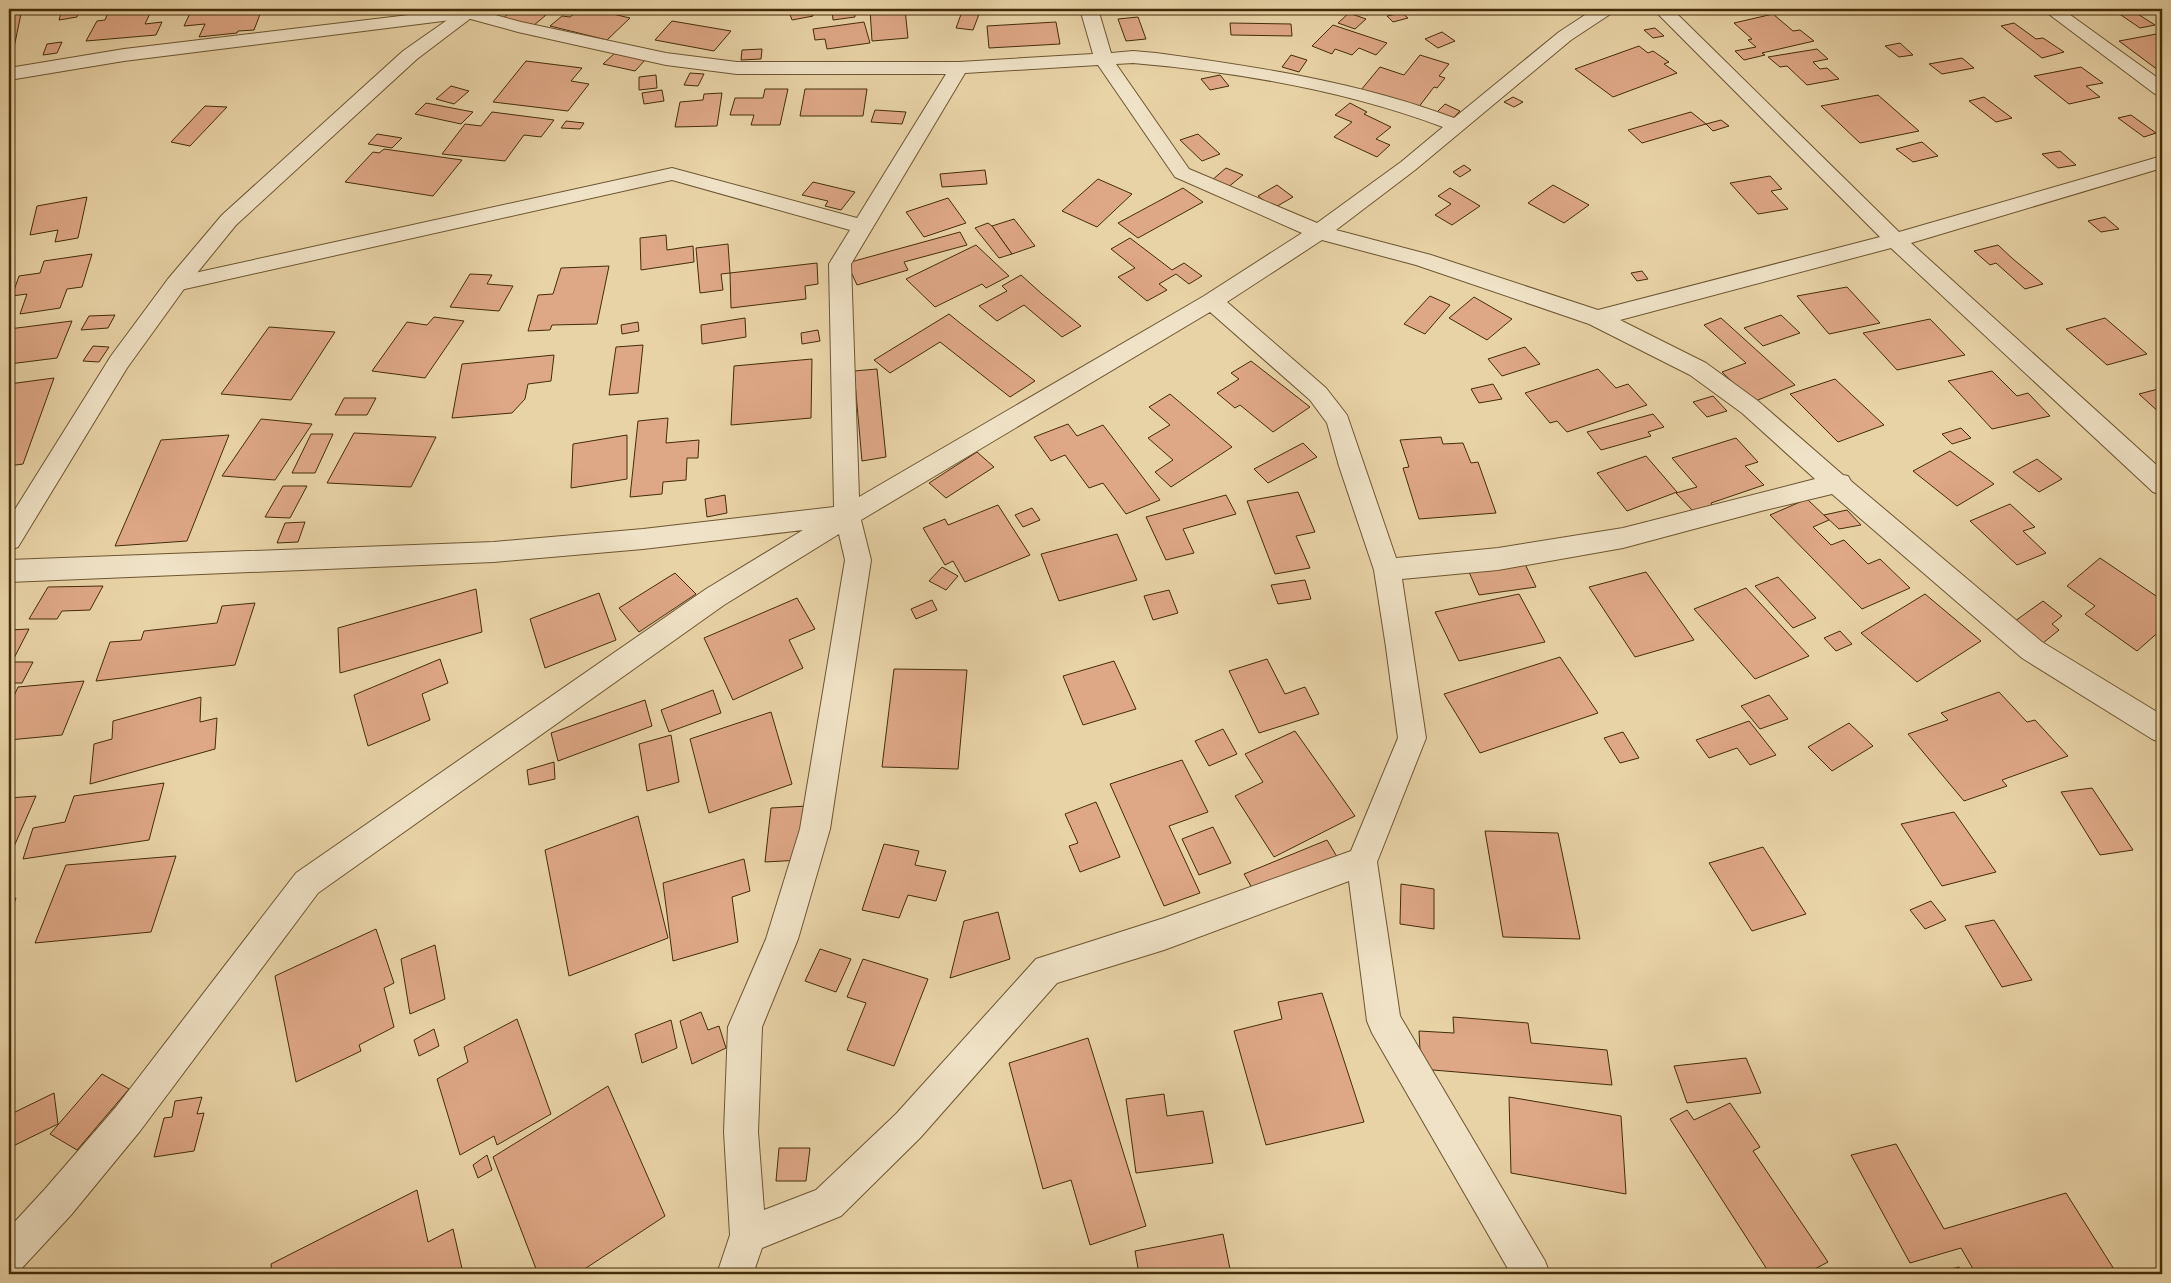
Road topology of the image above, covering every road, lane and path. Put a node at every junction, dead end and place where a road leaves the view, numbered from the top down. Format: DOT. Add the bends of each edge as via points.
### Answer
graph roads {
  1 [pos="1089,9"];
  2 [pos="1606,9"];
  3 [pos="1662,9"];
  4 [pos="2052,9"];
  5 [pos="471,11"];
  6 [pos="1104,60"];
  7 [pos="960,68"];
  8 [pos="9,74"];
  9 [pos="2162,90"];
  10 [pos="1456,125"];
  11 [pos="2162,162"];
  12 [pos="862,226"];
  13 [pos="1319,232"];
  14 [pos="1894,240"];
  15 [pos="176,284"];
  16 [pos="1212,301"];
  17 [pos="1597,318"];
  18 [pos="1838,484"];
  19 [pos="2162,486"];
  20 [pos="847,516"];
  21 [pos="9,540"];
  22 [pos="1387,570"];
  23 [pos="9,571"];
  24 [pos="2162,730"];
  25 [pos="1362,862"];
  26 [pos="748,1235"];
  27 [pos="9,1255"];
  28 [pos="734,1274"];
  29 [pos="1532,1274"];
  1 -- 6 [label="street"];
  2 -- 10 [label="street" via="1565,36"];
  3 -- 14 [label="street"];
  4 -- 9 [label="street"];
  5 -- 7 [label="street" via="518,27 666,59 737,68"];
  5 -- 8 [label="street" via="124,55"];
  5 -- 15 [label="street" via="410,55 236,214"];
  6 -- 7 [label="street"];
  6 -- 10 [label="street" via="1156,58 1321,83 1421,110"];
  6 -- 13 [label="street" via="1182,173"];
  7 -- 12 [label="street"];
  10 -- 13 [label="street" via="1408,166"];
  11 -- 14 [label="street"];
  12 -- 15 [label="street" via="672,174"];
  12 -- 20 [label="street" via="840,264"];
  13 -- 16 [label="street"];
  13 -- 17 [label="street" via="1423,260"];
  14 -- 17 [label="street"];
  14 -- 19 [label="street"];
  15 -- 21 [label="street" via="119,362"];
  16 -- 20 [label="street"];
  16 -- 22 [label="street" via="1318,394 1338,421 1350,466"];
  17 -- 18 [label="street" via="1698,369 1750,407"];
  18 -- 22 [label="street" via="1623,538 1498,559"];
  18 -- 24 [label="street" via="2032,650"];
  20 -- 23 [label="street" via="494,552"];
  20 -- 26 [label="street" via="858,560 815,829 782,939 745,1027 741,1132"];
  20 -- 27 [label="street" via="715,597 306,883 128,1119"];
  22 -- 25 [label="street" via="1412,738"];
  25 -- 26 [label="street" via="1164,934 1047,970 908,1126 828,1203"];
  25 -- 29 [label="street" via="1384,1021"];
  26 -- 28 [label="street"];
}
